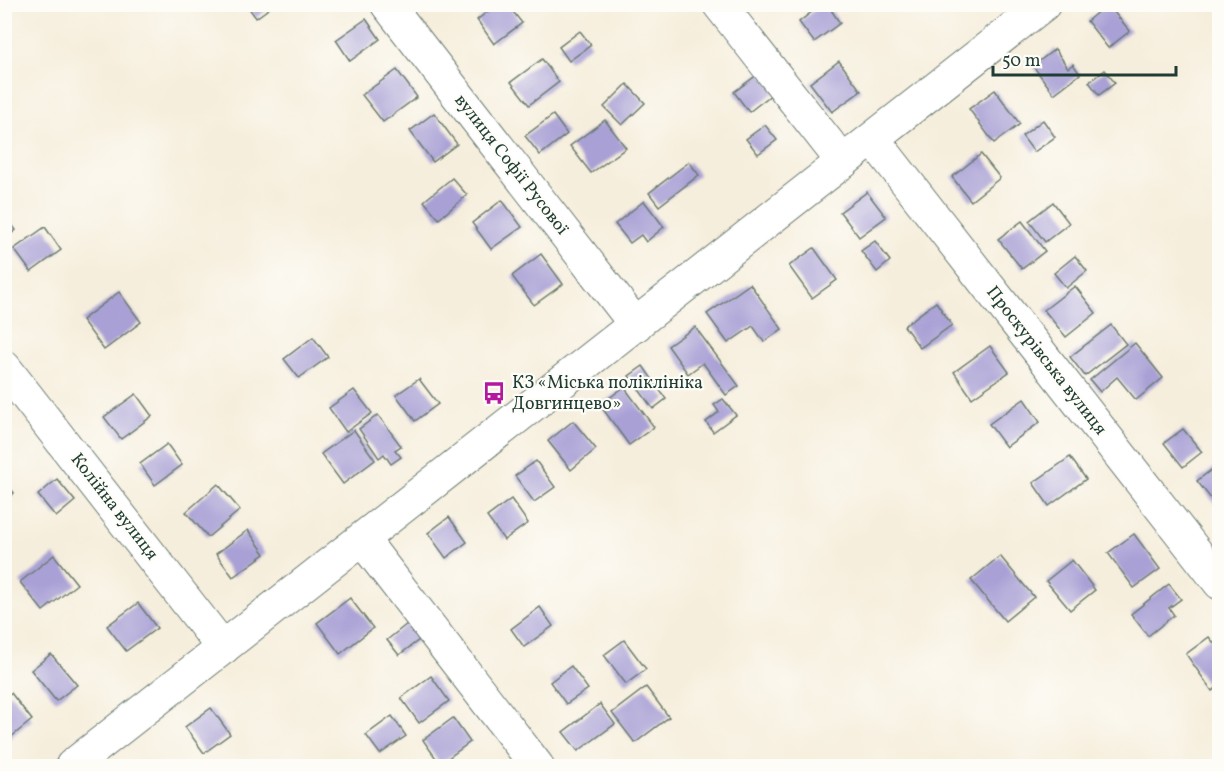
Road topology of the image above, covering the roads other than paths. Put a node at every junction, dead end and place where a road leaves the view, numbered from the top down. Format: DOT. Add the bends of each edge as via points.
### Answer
graph roads {
  1 [pos="387,4"];
  2 [pos="719,4"];
  3 [pos="1044,4"];
  4 [pos="873,139"];
  5 [pos="843,162"];
  6 [pos="636,325"];
  7 [pos="4,367"];
  8 [pos="362,539"];
  9 [pos="1220,583"];
  10 [pos="223,648"];
  11 [pos="72,766"];
  12 [pos="537,766"];
  1 -- 6 [label="street, вулиця Софії Русової"];
  2 -- 5 [label="street"];
  3 -- 4 [label="street"];
  4 -- 5 [label="street"];
  4 -- 9 [label="street, Проскурівська вулиця"];
  5 -- 6 [label="street"];
  6 -- 8 [label="street"];
  7 -- 10 [label="street, Колійна вулиця"];
  8 -- 10 [label="street"];
  8 -- 12 [label="street"];
  10 -- 11 [label="street"];
}
